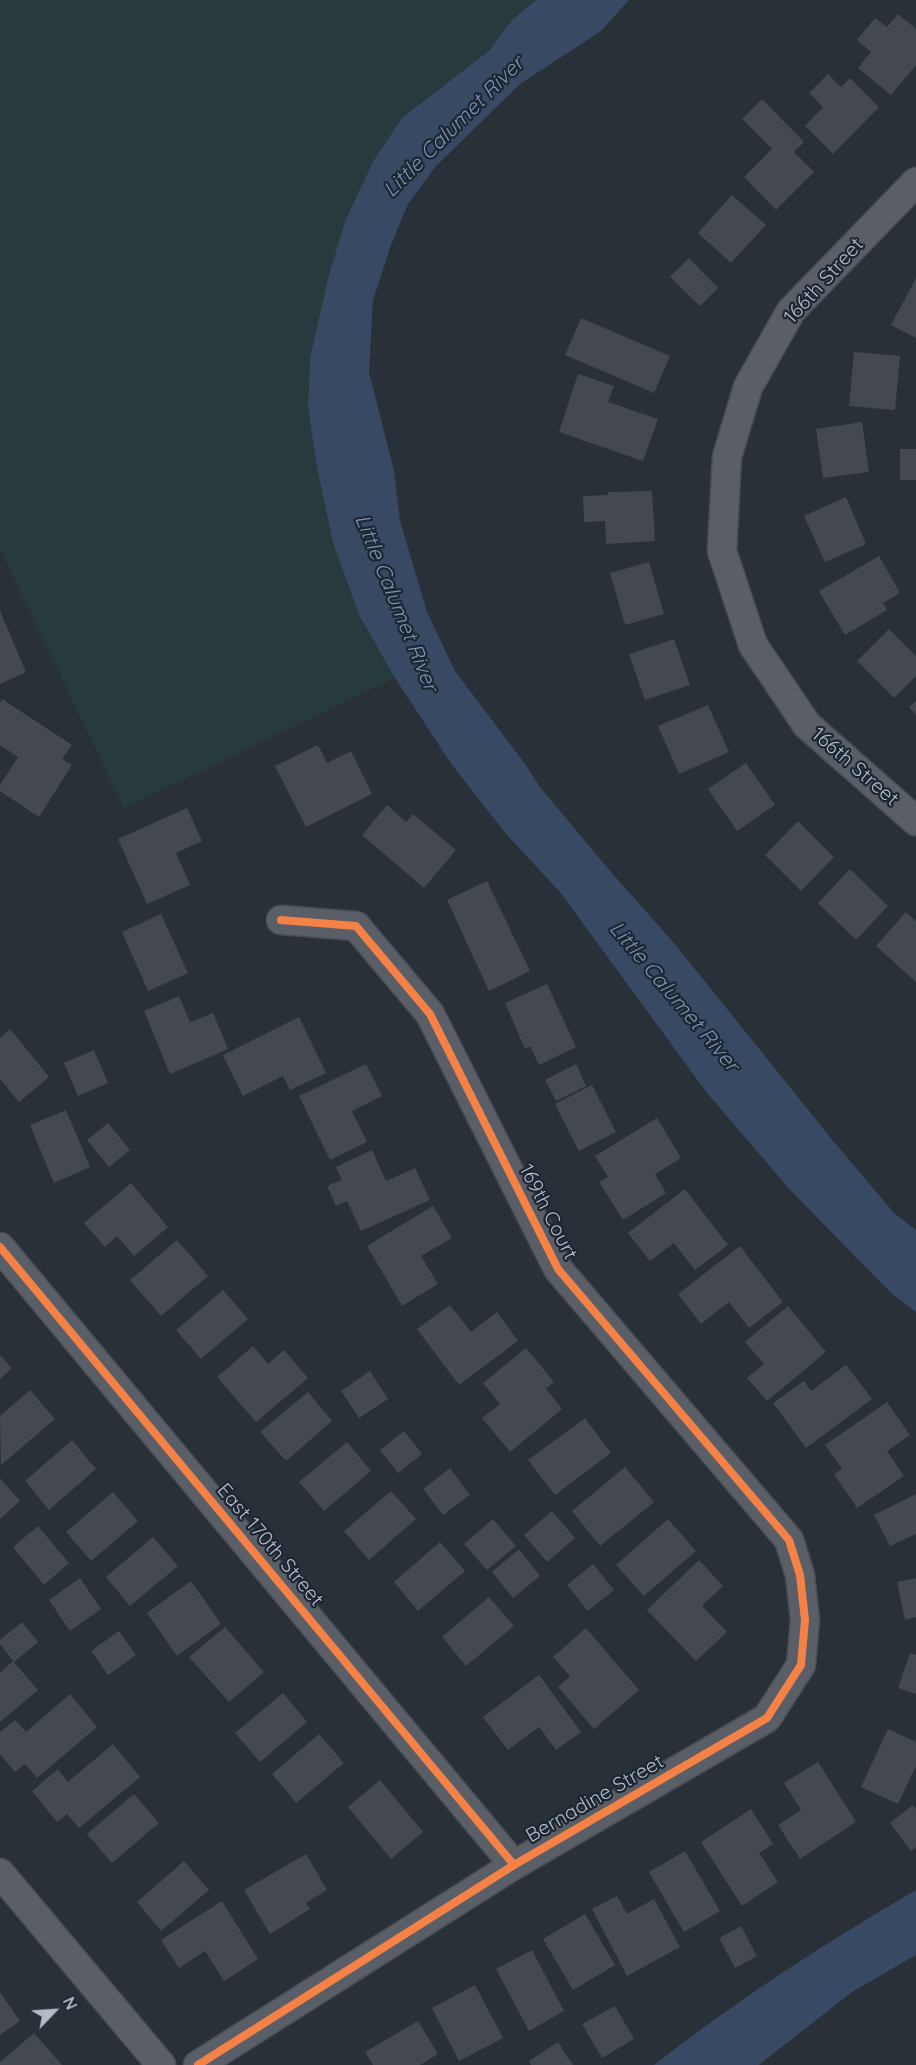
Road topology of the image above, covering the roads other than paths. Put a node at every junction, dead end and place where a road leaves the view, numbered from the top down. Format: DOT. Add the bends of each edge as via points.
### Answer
graph roads {
  1 [pos="916,182"];
  2 [pos="916,821"];
  3 [pos="281,920"];
  4 [pos="0,1248"];
  5 [pos="805,1620"];
  6 [pos="514,1865"];
  7 [pos="0,1873"];
  8 [pos="161,2065"];
  9 [pos="198,2065"];
  1 -- 2 [label="street, 166th Street" via="791,311 748,387 727,457 722,551 753,645 807,725"];
  3 -- 5 [label="street, 169th Court" via="356,926 429,1014 558,1269 789,1540 800,1575"];
  4 -- 6 [label="street, East 170th Street"];
  5 -- 6 [label="street, Bernadine Street" via="801,1665 767,1718"];
  6 -- 9 [label="street, Bernadine Street"];
  7 -- 8 [label="street"];
}
